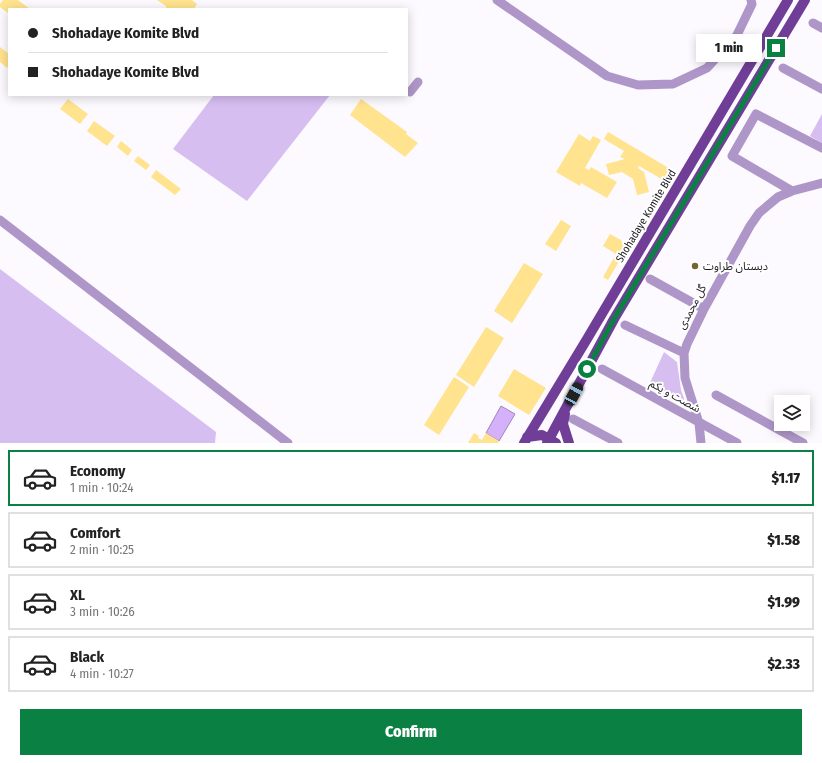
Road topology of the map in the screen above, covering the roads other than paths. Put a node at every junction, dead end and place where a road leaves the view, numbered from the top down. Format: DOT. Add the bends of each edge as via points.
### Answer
graph roads {
  1 [pos="497,0"];
  2 [pos="751,0"];
  3 [pos="788,0"];
  4 [pos="806,1"];
  5 [pos="813,23"];
  6 [pos="822,28"];
  7 [pos="783,68"];
  8 [pos="418,82"];
  9 [pos="822,89"];
  10 [pos="410,92"];
  11 [pos="822,148"];
  12 [pos="822,183"];
  13 [pos="792,191"];
  14 [pos="0,220"];
  15 [pos="650,279"];
  16 [pos="704,309"];
  17 [pos="625,325"];
  18 [pos="684,353"];
  19 [pos="602,369"];
  20 [pos="716,395"];
  21 [pos="567,406"];
  22 [pos="573,419"];
  23 [pos="699,423"];
  24 [pos="527,441"];
  25 [pos="552,442"];
  26 [pos="288,443"];
  27 [pos="569,443"];
  28 [pos="618,443"];
  29 [pos="701,443"];
  30 [pos="737,443"];
  31 [pos="803,443"];
  1 -- 2 [label="street" via="607,76 638,85 674,84 707,68 737,35 752,4"];
  3 -- 24 [label="main road, Shohadaye Komite Blvd"];
  4 -- 21 [label="main road" via="614,319"];
  5 -- 6 [label="street"];
  7 -- 9 [label="street"];
  8 -- 10 [label="street"];
  11 -- 13 [label="street" via="756,114 732,156"];
  12 -- 13 [label="street, گل محمدی"];
  13 -- 16 [label="street, گل محمدی" via="778,197 759,212"];
  14 -- 26 [label="street"];
  15 -- 16 [label="street"];
  16 -- 18 [label="street, گل محمدی"];
  17 -- 18 [label="street"];
  18 -- 23 [label="street, گل محمدی" via="685,378"];
  19 -- 23 [label="street, شصت و یکم"];
  20 -- 31 [label="street"];
  21 -- 25 [label="main road"];
  21 -- 27 [label="main road" via="563,424"];
  22 -- 28 [label="street"];
  23 -- 29 [label="street, گل محمدی"];
  23 -- 30 [label="street, شصت و یکم"];
  24 -- 25 [label="main road" via="542,435"];
}
